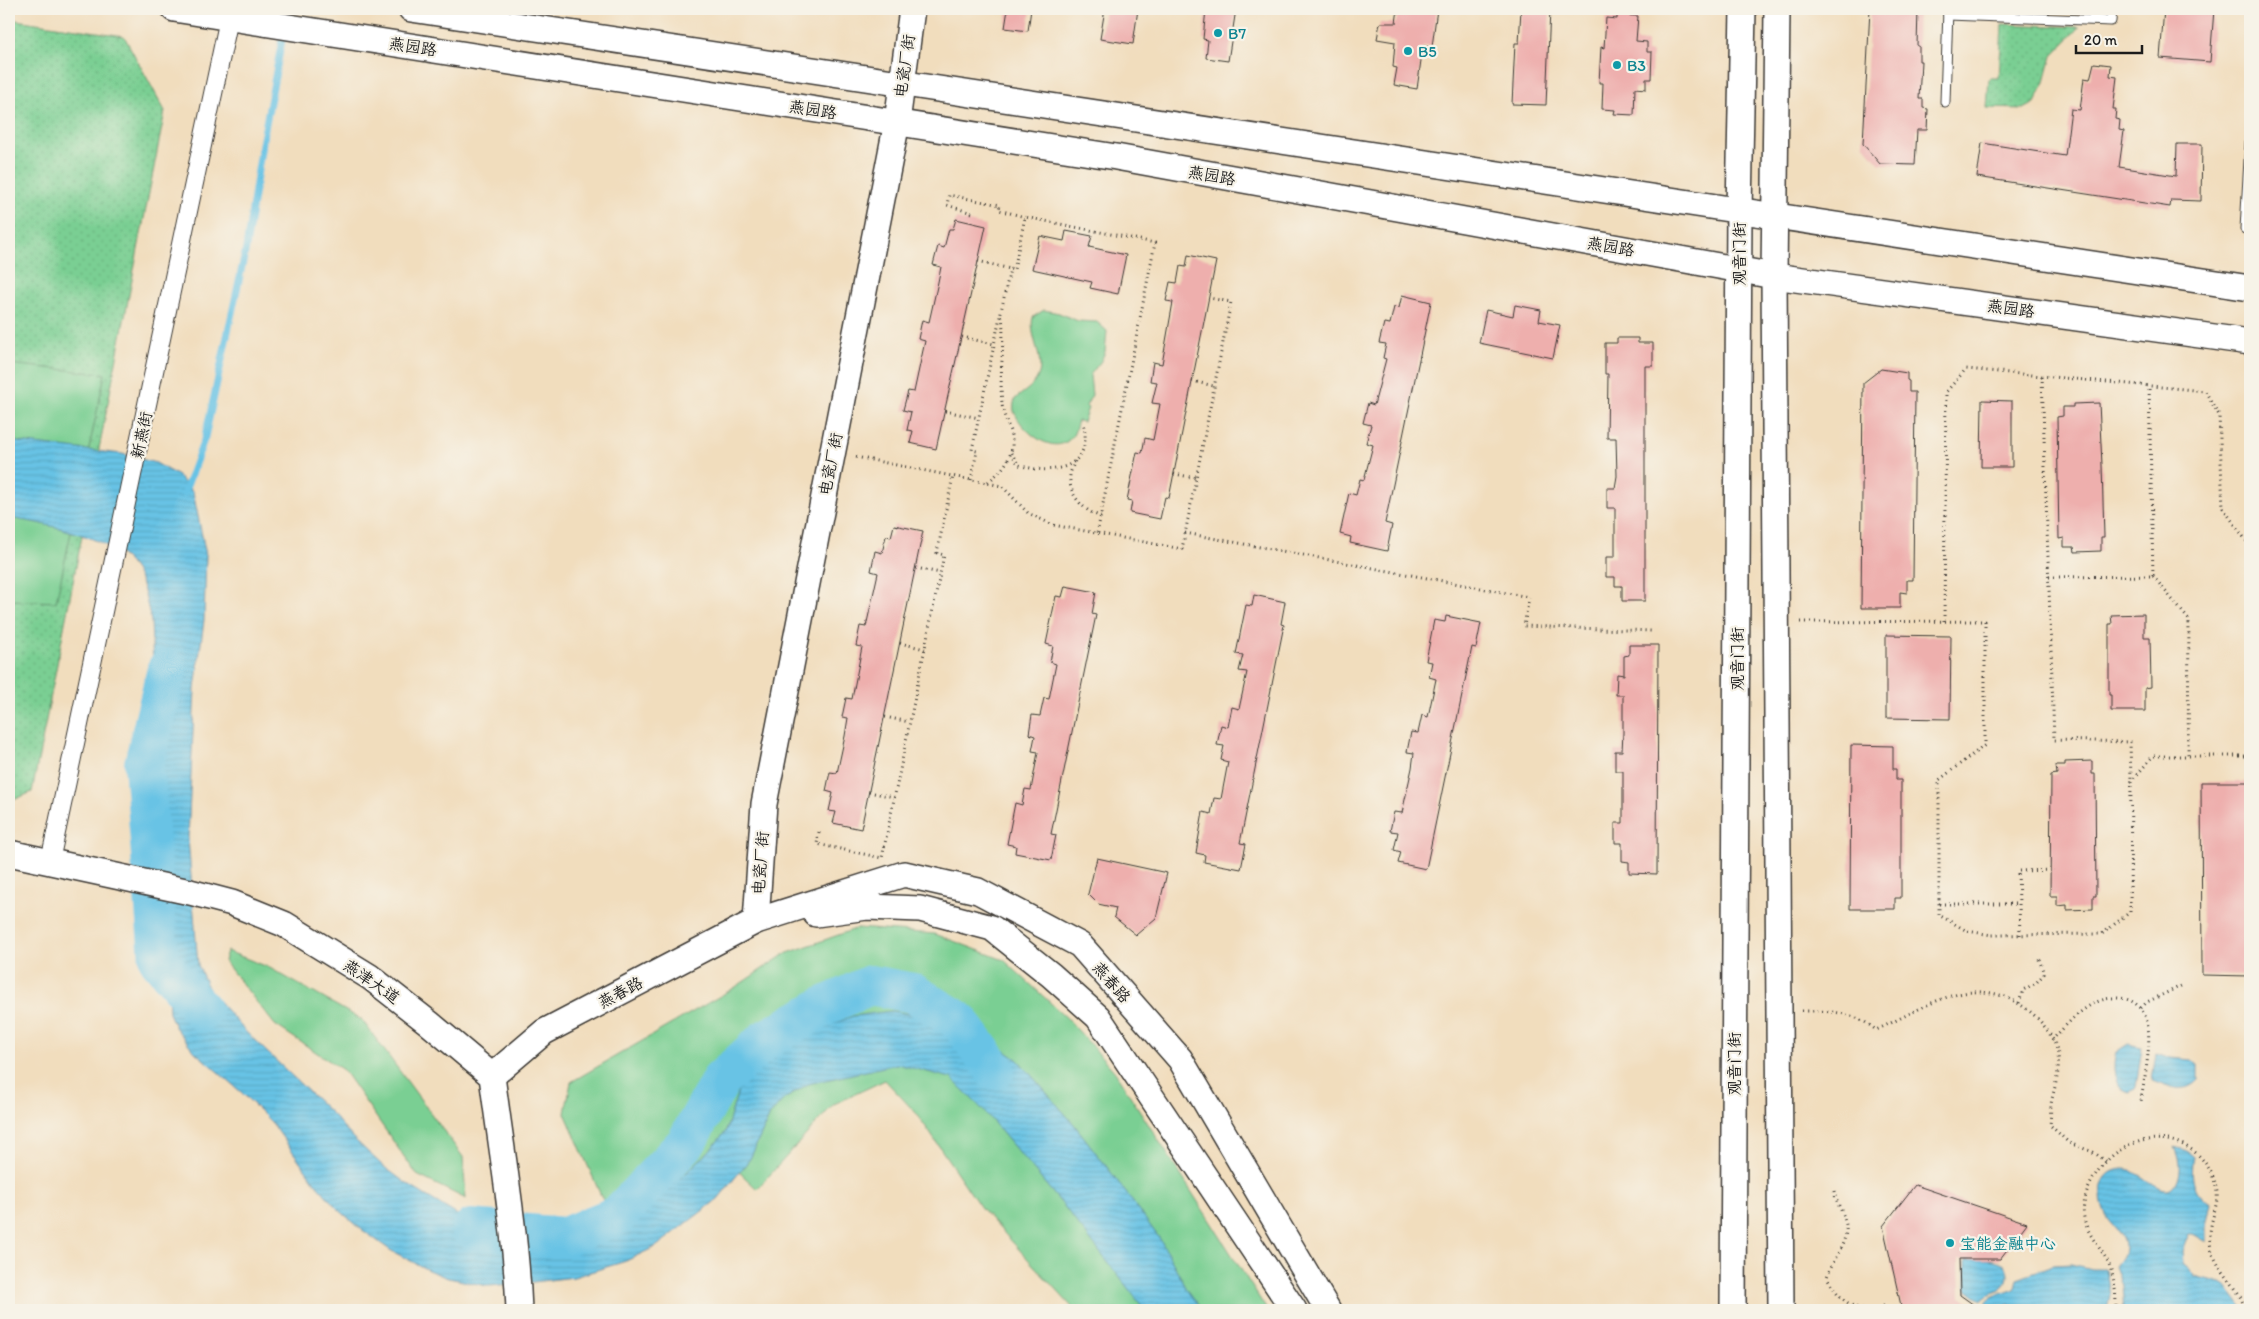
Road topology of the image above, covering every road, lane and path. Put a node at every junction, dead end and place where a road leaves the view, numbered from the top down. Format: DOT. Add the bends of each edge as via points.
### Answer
graph roads {
  1 [pos="174,9"];
  2 [pos="411,9"];
  3 [pos="912,9"];
  4 [pos="1744,9"];
  5 [pos="1777,9"];
  6 [pos="2112,9"];
  7 [pos="1948,12"];
  8 [pos="230,13"];
  9 [pos="901,83"];
  10 [pos="1945,102"];
  11 [pos="897,122"];
  12 [pos="2250,142"];
  13 [pos="1739,210"];
  14 [pos="972,213"];
  15 [pos="1025,216"];
  16 [pos="1775,216"];
  17 [pos="2246,229"];
  18 [pos="978,261"];
  19 [pos="1010,269"];
  20 [pos="1739,270"];
  21 [pos="1774,276"];
  22 [pos="2250,288"];
  23 [pos="1209,298"];
  24 [pos="1002,310"];
  25 [pos="962,337"];
  26 [pos="2250,342"];
  27 [pos="994,344"];
  28 [pos="2042,376"];
  29 [pos="1192,381"];
  30 [pos="1214,386"];
  31 [pos="2149,386"];
  32 [pos="945,411"];
  33 [pos="979,418"];
  34 [pos="1083,422"];
  35 [pos="832,452"];
  36 [pos="1011,452"];
  37 [pos="1076,461"];
  38 [pos="1174,474"];
  39 [pos="953,476"];
  40 [pos="1196,478"];
  41 [pos="971,480"];
  42 [pos="988,483"];
  43 [pos="1101,516"];
  44 [pos="1185,533"];
  45 [pos="1097,534"];
  46 [pos="2250,546"];
  47 [pos="916,568"];
  48 [pos="940,574"];
  49 [pos="2153,576"];
  50 [pos="2049,577"];
  51 [pos="1944,621"];
  52 [pos="1777,622"];
  53 [pos="1652,631"];
  54 [pos="900,643"];
  55 [pos="924,649"];
  56 [pos="885,717"];
  57 [pos="910,722"];
  58 [pos="2250,750"];
  59 [pos="2188,756"];
  60 [pos="2248,756"];
  61 [pos="2131,782"];
  62 [pos="869,792"];
  63 [pos="894,797"];
  64 [pos="819,832"];
  65 [pos="9,853"];
  66 [pos="50,861"];
  67 [pos="2054,870"];
  68 [pos="1939,904"];
  69 [pos="2019,904"];
  70 [pos="756,921"];
  71 [pos="2020,935"];
  72 [pos="2039,959"];
  73 [pos="2180,986"];
  74 [pos="2019,1002"];
  75 [pos="2141,1008"];
  76 [pos="1779,1011"];
  77 [pos="2052,1040"];
  78 [pos="492,1076"];
  79 [pos="2141,1101"];
  80 [pos="2106,1161"];
  81 [pos="1834,1192"];
  82 [pos="1886,1305"];
  83 [pos="519,1310"];
  84 [pos="1294,1310"];
  85 [pos="1328,1310"];
  86 [pos="1733,1310"];
  87 [pos="1781,1310"];
  88 [pos="1869,1310"];
  89 [pos="1874,1310"];
  90 [pos="2116,1310"];
  91 [pos="2245,1310"];
  1 -- 8 [label="street, 燕园路"];
  2 -- 9 [label="street"];
  3 -- 9 [label="street, 电瓷厂街"];
  4 -- 13 [label="street, 观音门街"];
  5 -- 16 [label="street"];
  6 -- 7 [label="lane" via="2111,21"];
  7 -- 10 [label="lane"];
  8 -- 11 [label="street, 燕园路" via="270,24"];
  8 -- 66 [label="street, 新燕街"];
  9 -- 11 [label="street, 电瓷厂街"];
  9 -- 13 [label="street"];
  11 -- 20 [label="street, 燕园路" via="1116,157"];
  11 -- 35 [label="street, 电瓷厂街"];
  12 -- 17 [label="lane"];
  13 -- 16 [label="street"];
  13 -- 20 [label="street, 观音门街"];
  14 -- 15 [label="path" via="947,205 949,195 1000,205 999,210"];
  15 -- 19 [label="path" via="1014,270"];
  15 -- 43 [label="path" via="1155,243"];
  16 -- 21 [label="street"];
  16 -- 22 [label="street"];
  18 -- 19 [label="path"];
  19 -- 24 [label="path"];
  20 -- 21 [label="street, 燕园路"];
  20 -- 86 [label="street, 观音门街"];
  21 -- 26 [label="street, 燕园路"];
  21 -- 52 [label="street"];
  23 -- 30 [label="path" via="1231,302"];
  24 -- 27 [label="path"];
  24 -- 36 [label="path" via="1001,397 1013,438"];
  25 -- 27 [label="path"];
  27 -- 33 [label="path"];
  28 -- 31 [label="path"];
  28 -- 50 [label="path"];
  28 -- 51 [label="path" via="1966,369 1946,392"];
  29 -- 30 [label="path"];
  30 -- 40 [label="path"];
  31 -- 46 [label="path" via="2206,391 2219,415 2223,508"];
  31 -- 49 [label="path"];
  32 -- 33 [label="path"];
  33 -- 41 [label="path" via="972,450 977,451"];
  34 -- 37 [label="path" via="1086,436 1082,454"];
  35 -- 39 [label="path"];
  35 -- 70 [label="street, 电瓷厂街" via="764,804"];
  36 -- 37 [label="path" via="1019,465 1045,471"];
  36 -- 42 [label="path" via="1003,469"];
  37 -- 43 [label="path" via="1070,474 1075,496 1087,511"];
  38 -- 40 [label="path"];
  39 -- 41 [label="path"];
  39 -- 48 [label="path" via="937,553 944,555"];
  40 -- 44 [label="path"];
  41 -- 42 [label="path"];
  42 -- 45 [label="path" via="1002,486 1028,513 1053,525"];
  43 -- 45 [label="path"];
  44 -- 45 [label="path" via="1182,549"];
  44 -- 53 [label="path" via="1530,597 1524,626"];
  47 -- 48 [label="path"];
  48 -- 55 [label="path"];
  49 -- 50 [label="path"];
  49 -- 59 [label="path" via="2189,620"];
  50 -- 61 [label="path" via="2054,740 2130,742"];
  51 -- 52 [label="path"];
  51 -- 68 [label="path" via="1985,621 1985,745 1939,780"];
  52 -- 76 [label="street"];
  54 -- 55 [label="path"];
  55 -- 57 [label="path"];
  56 -- 57 [label="path"];
  57 -- 63 [label="path"];
  58 -- 60 [label="path"];
  59 -- 60 [label="path"];
  59 -- 61 [label="path" via="2153,756"];
  61 -- 71 [label="path" via="2130,912 2102,934"];
  62 -- 63 [label="path"];
  63 -- 64 [label="path" via="882,858 817,844"];
  65 -- 66 [label="street, 燕津大道"];
  66 -- 78 [label="street, 燕津大道" via="232,903 292,929 370,977"];
  67 -- 69 [label="path" via="2018,871"];
  68 -- 69 [label="path"];
  68 -- 71 [label="path" via="1939,915 1968,931"];
  69 -- 71 [label="path"];
  70 -- 78 [label="street, 燕春路" via="544,1032"];
  70 -- 84 [label="street, 燕春路" via="867,908 920,909 992,928 1098,1017"];
  70 -- 85 [label="street, 燕春路" via="904,874 978,891 1080,945 1180,1059"];
  72 -- 74 [label="path" via="2044,974 2042,979 2023,990"];
  73 -- 75 [label="path"];
  74 -- 76 [label="path" via="1979,990 1960,992 1876,1030 1858,1017 1843,1013"];
  74 -- 77 [label="path" via="2033,1013"];
  75 -- 77 [label="path" via="2120,998 2104,999 2078,1014"];
  75 -- 79 [label="path" via="2149,1029"];
  76 -- 87 [label="street"];
  77 -- 80 [label="path" via="2058,1064 2050,1125 2069,1143"];
  78 -- 83 [label="street"];
  80 -- 90 [label="path" via="2093,1178 2084,1204 2084,1217 2087,1229 2112,1274"];
  80 -- 91 [label="path" via="2120,1149 2134,1143 2162,1139 2190,1147 2203,1158 2213,1175 2218,1194 2210,1220 2211,1248 2221,1270 2243,1299"];
  81 -- 88 [label="path" via="1846,1223 1846,1234 1830,1265 1828,1277 1837,1294 1846,1302"];
  82 -- 89 [label="path"];
}
